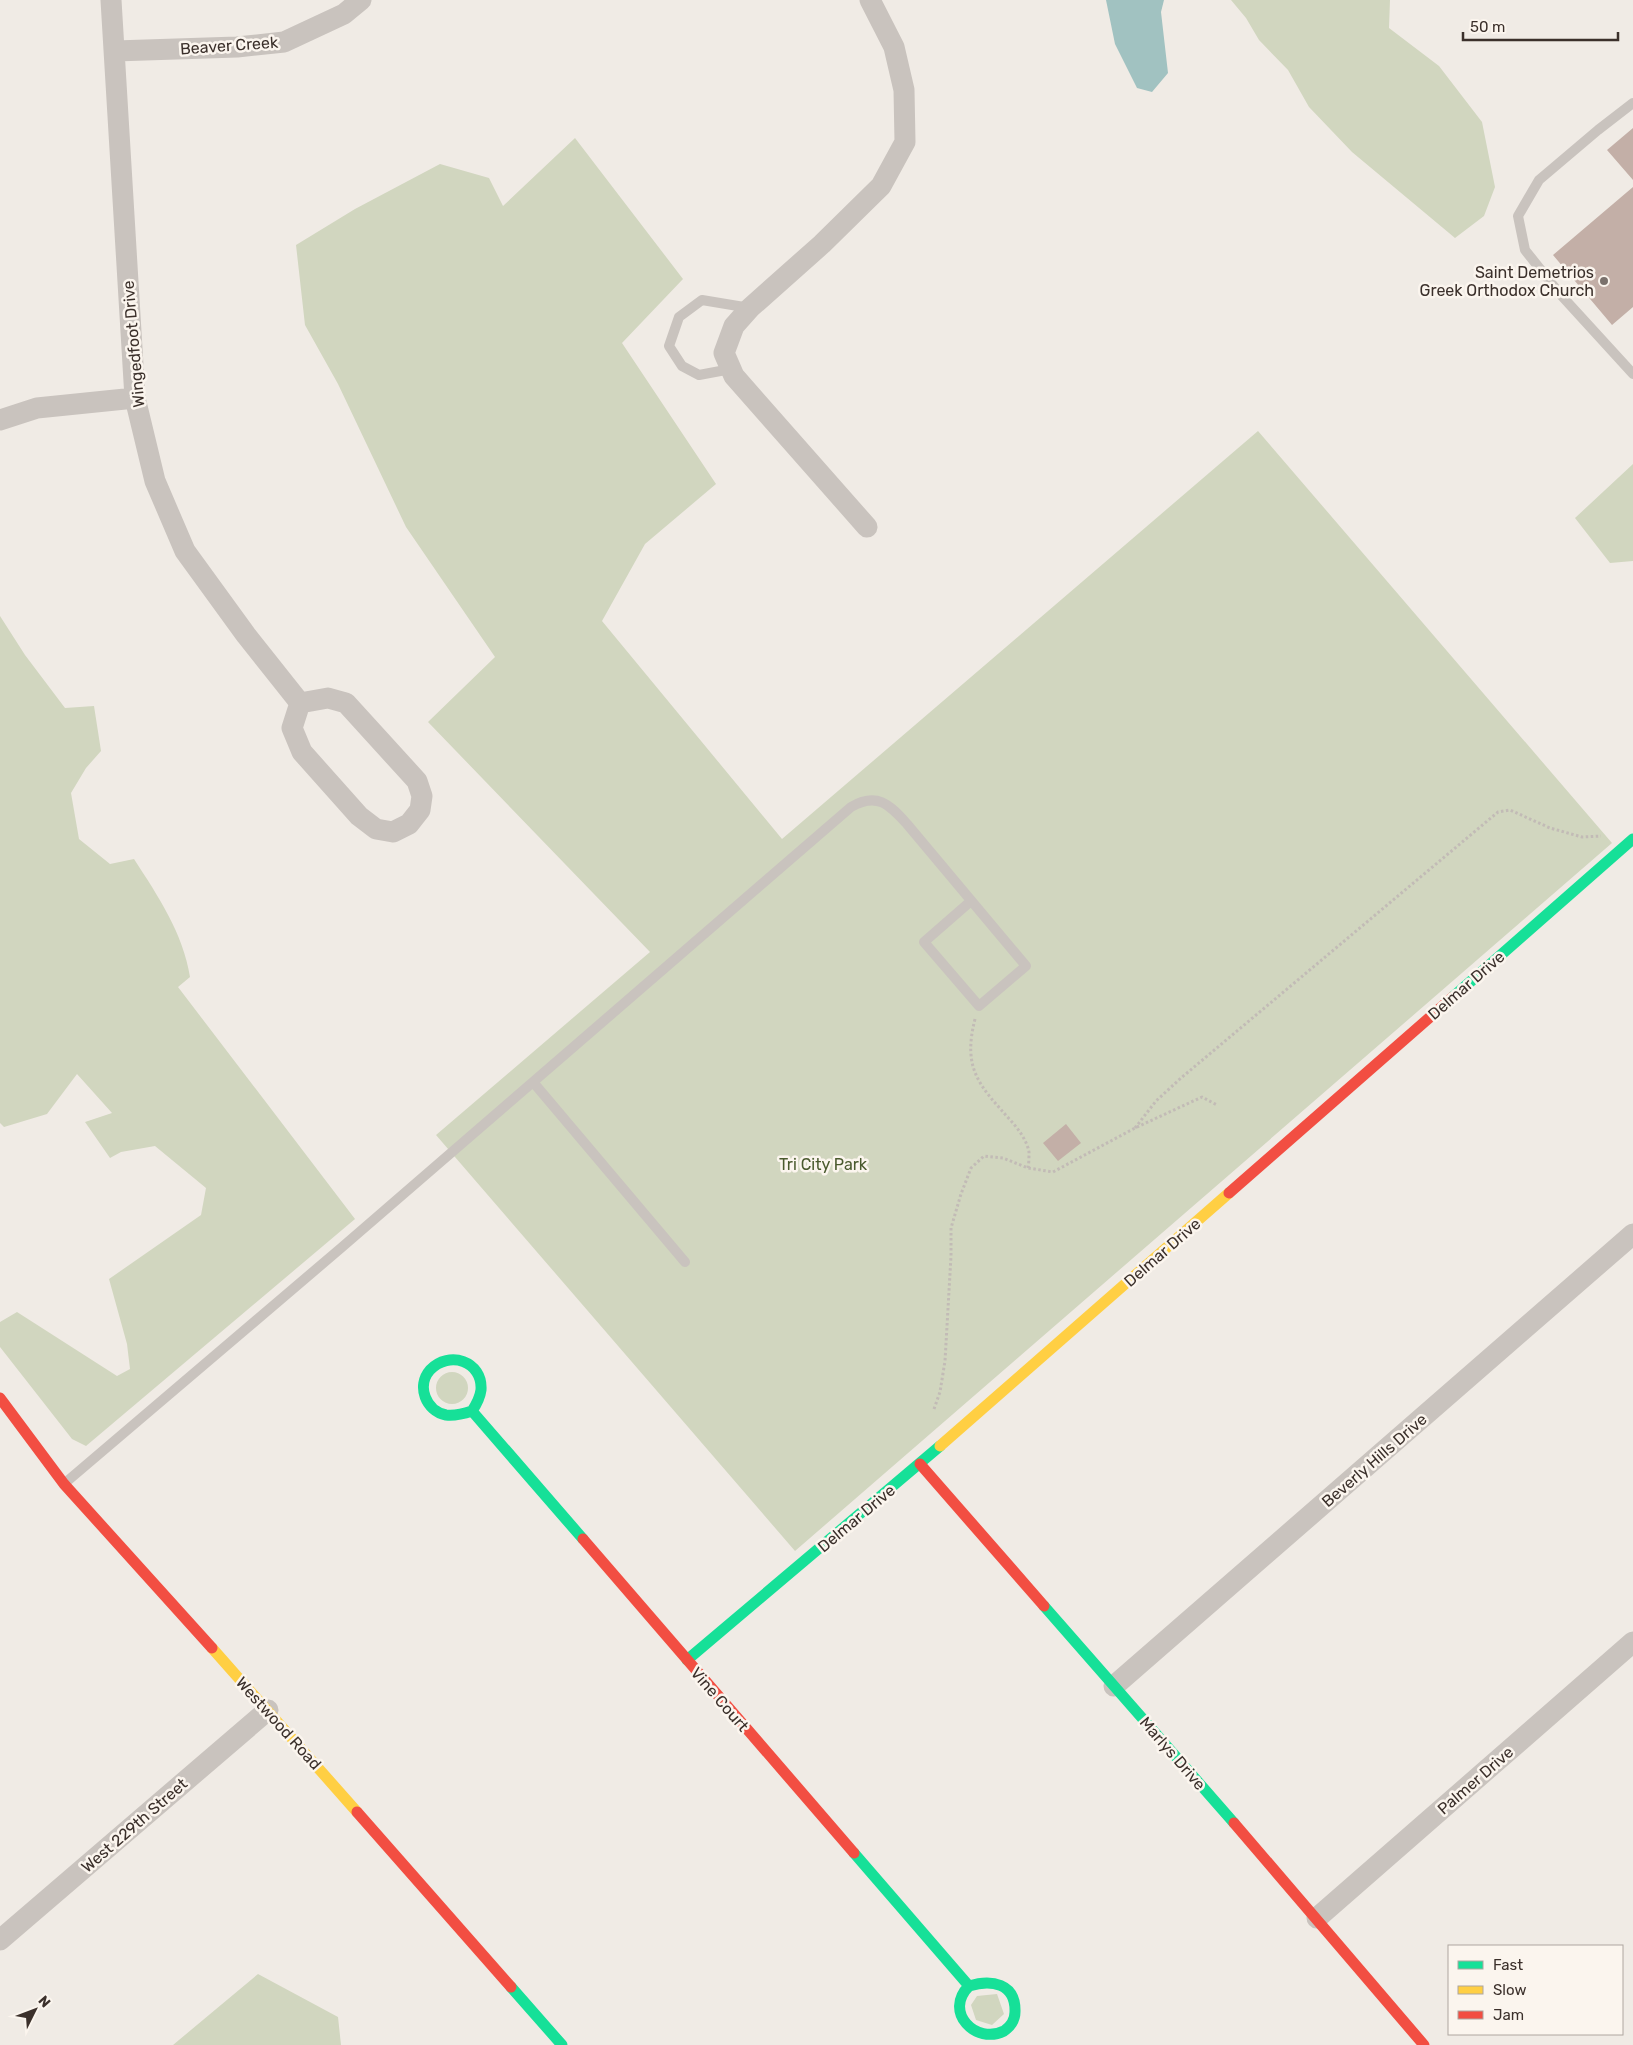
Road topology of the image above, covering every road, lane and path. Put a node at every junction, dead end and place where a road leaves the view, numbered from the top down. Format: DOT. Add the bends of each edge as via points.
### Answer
graph roads {
  1 [pos="111,0"];
  2 [pos="361,0"];
  3 [pos="870,0"];
  4 [pos="116,51"];
  5 [pos="1633,103"];
  6 [pos="750,308"];
  7 [pos="731,369"];
  8 [pos="1633,374"];
  9 [pos="135,398"];
  10 [pos="0,420"];
  11 [pos="867,527"];
  12 [pos="300,702"];
  13 [pos="1607,833"];
  14 [pos="1633,840"];
  15 [pos="972,901"];
  16 [pos="979,1006"];
  17 [pos="532,1082"];
  18 [pos="1217,1105"];
  19 [pos="1135,1128"];
  20 [pos="1028,1168"];
  21 [pos="1633,1234"];
  22 [pos="685,1262"];
  23 [pos="0,1398"];
  24 [pos="934,1409"];
  25 [pos="472,1411"];
  26 [pos="920,1464"];
  27 [pos="64,1484"];
  28 [pos="1633,1642"];
  29 [pos="687,1660"];
  30 [pos="1114,1686"];
  31 [pos="268,1710"];
  32 [pos="1317,1918"];
  33 [pos="0,1940"];
  34 [pos="969,1986"];
  35 [pos="562,2045"];
  36 [pos="1424,2045"];
  1 -- 4 [label="street, Wingedfoot Drive"];
  2 -- 4 [label="street, Beaver Creek" via="344,14 284,42"];
  3 -- 6 [label="street" via="894,46 904,90 905,142 881,186"];
  4 -- 9 [label="street, Wingedfoot Drive"];
  5 -- 8 [label="lane" via="1539,180 1518,216 1525,250 1560,294"];
  6 -- 7 [label="street" via="734,326 724,353"];
  6 -- 7 [label="lane" via="702,300 679,317 669,346 682,366 700,375"];
  7 -- 11 [label="street"];
  9 -- 10 [label="street" via="37,408"];
  9 -- 12 [label="street, Wingedfoot Drive" via="155,481 185,550 246,635"];
  12 -- 12 [label="street" via="292,728 302,752 359,816 376,829 393,832 409,824 420,810 422,796 417,782 346,703 328,698"];
  13 -- 19 [label="path" via="1582,837 1550,828 1510,810 1498,812 1181,1078 1149,1108"];
  14 -- 26 [label="street, Delmar Drive"];
  15 -- 16 [label="lane" via="1026,966"];
  15 -- 16 [label="lane" via="924,942"];
  15 -- 17 [label="lane" via="897,813 875,800 864,800 851,807"];
  16 -- 20 [label="path" via="970,1037 970,1058 981,1086 1025,1140 1029,1152"];
  17 -- 22 [label="lane"];
  17 -- 27 [label="lane"];
  18 -- 19 [label="path" via="1202,1096"];
  19 -- 20 [label="path" via="1053,1172"];
  20 -- 24 [label="path" via="1003,1158 984,1156 971,1168 951,1228 945,1361"];
  21 -- 30 [label="street, Beverly Hills Drive"];
  23 -- 27 [label="street, Westwood Road"];
  25 -- 25 [label="street" via="481,1389 479,1378 471,1366 459,1358 432,1367 423,1381 424,1398 432,1408 451,1417"];
  25 -- 29 [label="street, Vine Court"];
  26 -- 29 [label="street, Delmar Drive"];
  26 -- 30 [label="street, Marlys Drive"];
  27 -- 31 [label="street, Westwood Road"];
  28 -- 32 [label="street, Palmer Drive"];
  29 -- 34 [label="street, Vine Court"];
  30 -- 32 [label="street, Marlys Drive"];
  31 -- 33 [label="street, West 229th Street"];
  31 -- 35 [label="street, Westwood Road"];
  32 -- 36 [label="street, Marlys Drive"];
  34 -- 34 [label="street" via="982,1981 1002,1984 1010,1992 1014,2004 1016,2015 1012,2024 1000,2033 984,2037 967,2027 958,2008 960,1997"];
}
